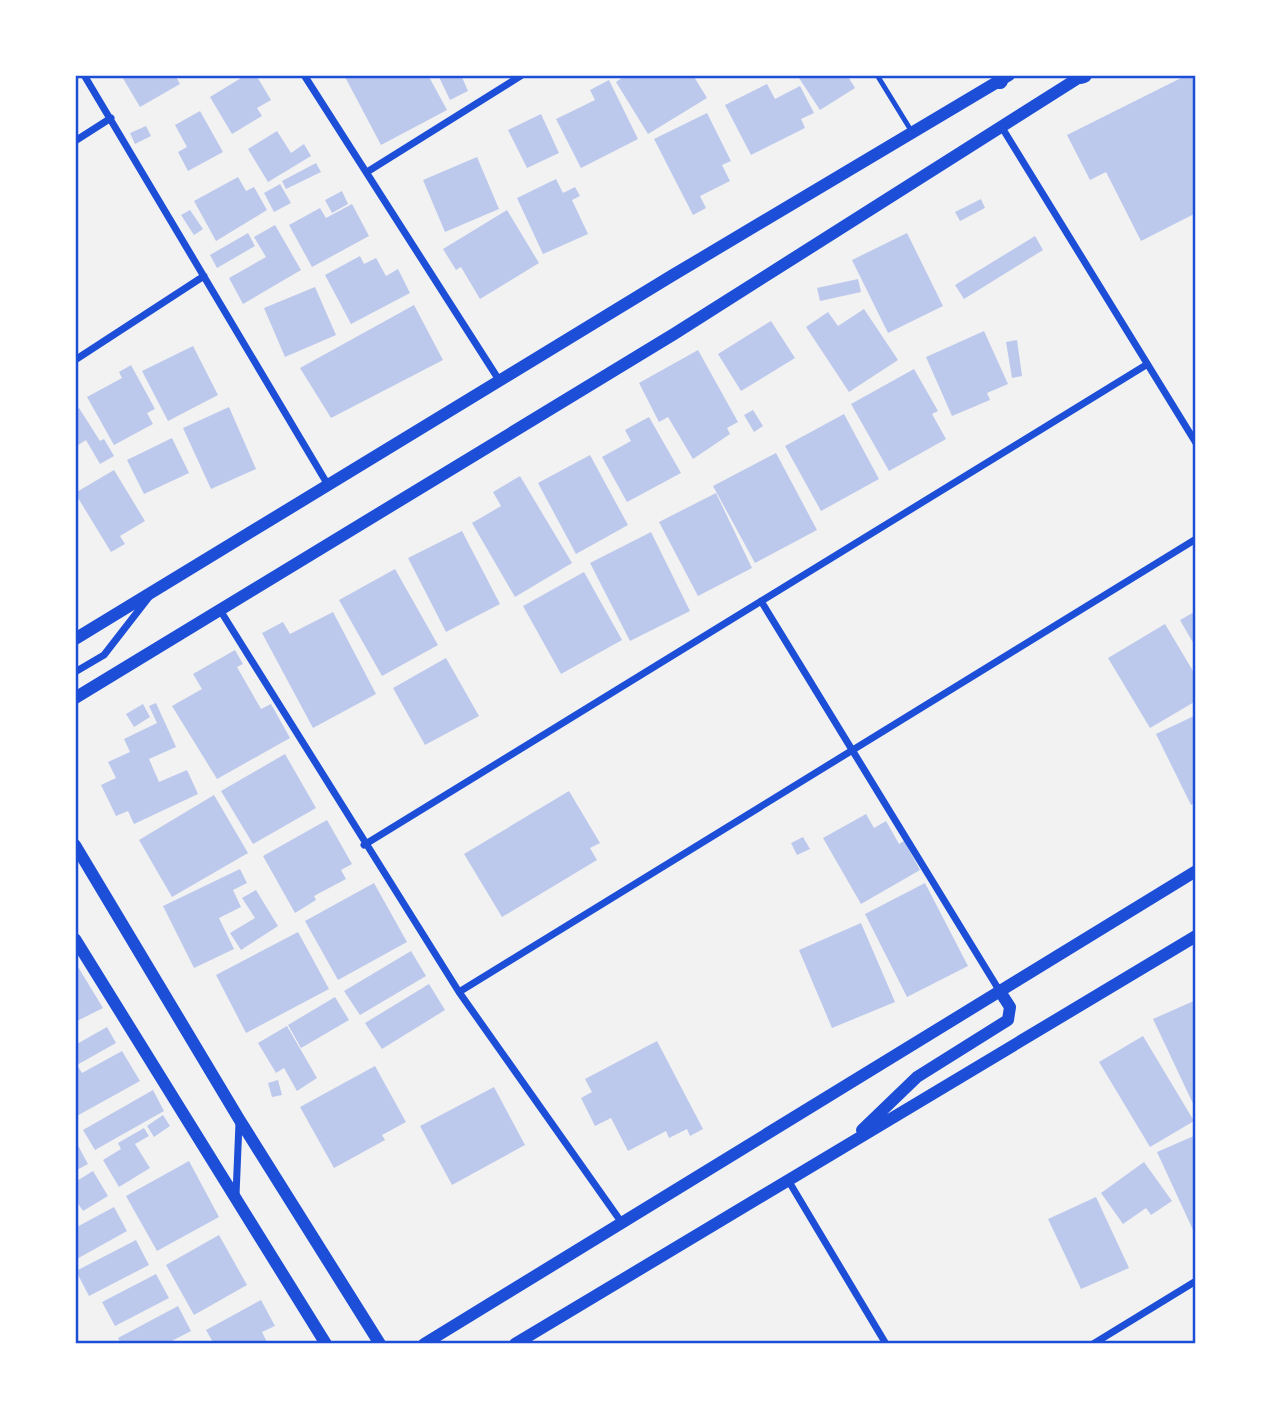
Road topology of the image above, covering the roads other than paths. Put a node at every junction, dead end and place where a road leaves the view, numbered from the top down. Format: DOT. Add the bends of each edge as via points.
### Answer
graph roads {
  1 [pos="84,75"];
  2 [pos="304,75"];
  3 [pos="521,75"];
  4 [pos="877,75"];
  5 [pos="1082,76"];
  6 [pos="1003,77"];
  7 [pos="111,118"];
  8 [pos="1001,126"];
  9 [pos="914,134"];
  10 [pos="75,141"];
  11 [pos="367,172"];
  12 [pos="204,276"];
  13 [pos="75,360"];
  14 [pos="1146,365"];
  15 [pos="499,380"];
  16 [pos="1196,443"];
  17 [pos="328,485"];
  18 [pos="1196,539"];
  19 [pos="154,591"];
  20 [pos="761,601"];
  21 [pos="220,610"];
  22 [pos="75,639"];
  23 [pos="75,672"];
  24 [pos="75,698"];
  25 [pos="853,750"];
  26 [pos="75,845"];
  27 [pos="365,845"];
  28 [pos="1196,871"];
  29 [pos="1196,936"];
  30 [pos="75,939"];
  31 [pos="999,990"];
  32 [pos="459,992"];
  33 [pos="239,1119"];
  34 [pos="847,1145"];
  35 [pos="788,1180"];
  36 [pos="235,1199"];
  37 [pos="622,1223"];
  38 [pos="1196,1281"];
  39 [pos="327,1344"];
  40 [pos="380,1344"];
  41 [pos="424,1344"];
  42 [pos="515,1344"];
  43 [pos="886,1344"];
  44 [pos="1093,1344"];
  1 -- 7 [label="street"];
  2 -- 11 [label="street"];
  3 -- 11 [label="street"];
  4 -- 9 [label="lane"];
  5 -- 8 [label="street"];
  6 -- 9 [label="street"];
  7 -- 10 [label="street"];
  7 -- 12 [label="street"];
  8 -- 14 [label="street"];
  8 -- 21 [label="street" via="674,334"];
  9 -- 15 [label="street"];
  11 -- 15 [label="street"];
  12 -- 13 [label="street"];
  12 -- 17 [label="street"];
  14 -- 16 [label="street"];
  14 -- 20 [label="street"];
  15 -- 17 [label="street"];
  17 -- 19 [label="street"];
  18 -- 25 [label="street"];
  19 -- 22 [label="street"];
  19 -- 23 [label="street" via="104,654"];
  20 -- 25 [label="street"];
  20 -- 27 [label="street"];
  21 -- 24 [label="street"];
  21 -- 27 [label="street"];
  25 -- 31 [label="street"];
  25 -- 32 [label="street"];
  26 -- 33 [label="street"];
  27 -- 32 [label="street"];
  28 -- 31 [label="street"];
  29 -- 34 [label="street"];
  30 -- 36 [label="street"];
  31 -- 34 [label="street" via="1010,1007 1008,1020 917,1077"];
  31 -- 37 [label="street"];
  32 -- 37 [label="street"];
  33 -- 36 [label="street"];
  33 -- 40 [label="street"];
  34 -- 35 [label="street"];
  35 -- 42 [label="street"];
  35 -- 43 [label="street"];
  36 -- 39 [label="street"];
  37 -- 41 [label="street"];
  38 -- 44 [label="street"];
}
